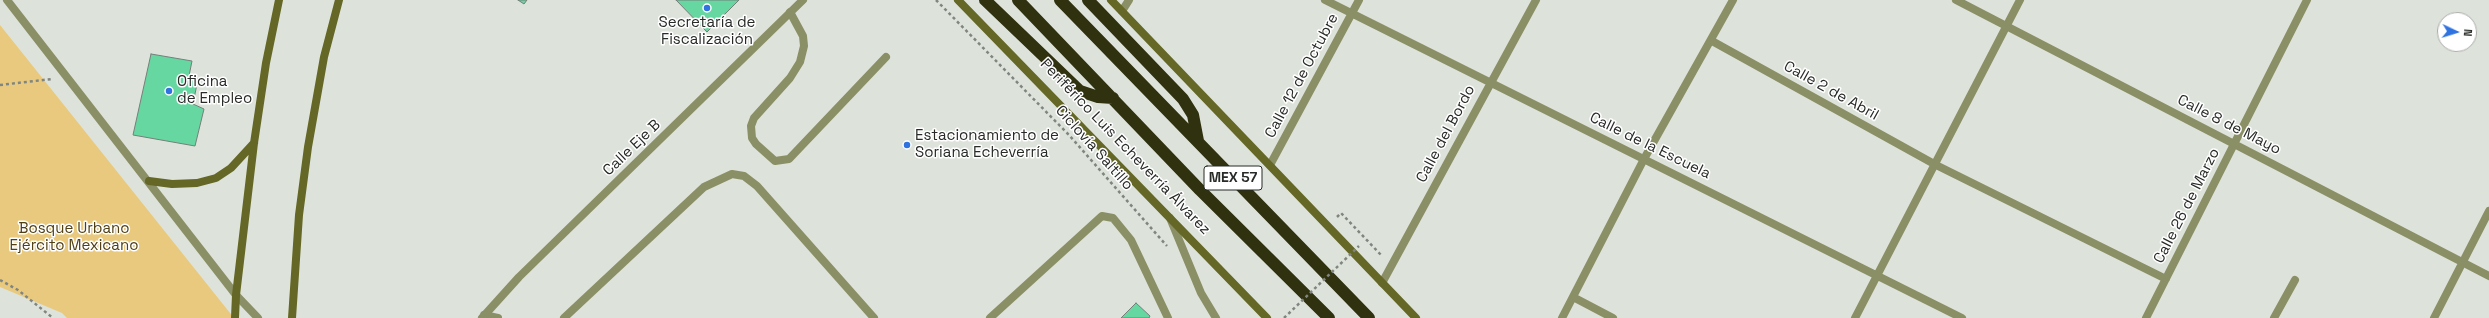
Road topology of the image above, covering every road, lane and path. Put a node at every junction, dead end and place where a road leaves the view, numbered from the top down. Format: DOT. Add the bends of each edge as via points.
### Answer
graph roads {
  1 [pos="7,0"];
  2 [pos="279,0"];
  3 [pos="339,0"];
  4 [pos="803,0"];
  5 [pos="936,0"];
  6 [pos="958,0"];
  7 [pos="985,0"];
  8 [pos="1018,0"];
  9 [pos="1060,0"];
  10 [pos="1088,0"];
  11 [pos="1111,0"];
  12 [pos="1129,0"];
  13 [pos="1325,0"];
  14 [pos="1359,0"];
  15 [pos="1536,0"];
  16 [pos="1733,0"];
  17 [pos="1956,0"];
  18 [pos="2020,0"];
  19 [pos="2307,0"];
  20 [pos="1122,11"];
  21 [pos="790,12"];
  22 [pos="1351,14"];
  23 [pos="2006,27"];
  24 [pos="1712,41"];
  25 [pos="886,57"];
  26 [pos="66,77"];
  27 [pos="1489,83"];
  28 [pos="0,85"];
  29 [pos="1113,98"];
  30 [pos="1198,141"];
  31 [pos="254,143"];
  32 [pos="2235,143"];
  33 [pos="1644,159"];
  34 [pos="1270,165"];
  35 [pos="1936,165"];
  36 [pos="149,181"];
  37 [pos="2489,211"];
  38 [pos="1168,215"];
  39 [pos="1334,221"];
  40 [pos="1354,241"];
  41 [pos="1171,252"];
  42 [pos="2462,263"];
  43 [pos="1391,266"];
  44 [pos="1877,276"];
  45 [pos="2489,276"];
  46 [pos="2166,279"];
  47 [pos="0,280"];
  48 [pos="2295,280"];
  49 [pos="1382,283"];
  50 [pos="236,295"];
  51 [pos="1573,297"];
  52 [pos="483,316"];
  53 [pos="52,318"];
  54 [pos="235,318"];
  55 [pos="258,318"];
  56 [pos="292,318"];
  57 [pos="498,318"];
  58 [pos="564,318"];
  59 [pos="874,318"];
  60 [pos="990,318"];
  61 [pos="1168,318"];
  62 [pos="1216,318"];
  63 [pos="1267,318"];
  64 [pos="1284,318"];
  65 [pos="1329,318"];
  66 [pos="1369,318"];
  67 [pos="1416,318"];
  68 [pos="1562,318"];
  69 [pos="1613,318"];
  70 [pos="1855,318"];
  71 [pos="1962,318"];
  72 [pos="2146,318"];
  73 [pos="2274,318"];
  74 [pos="2434,318"];
  1 -- 26 [label="street"];
  2 -- 31 [label="street"];
  3 -- 56 [label="street" via="324,58 308,148 299,215"];
  4 -- 21 [label="street, Calle Eje B"];
  5 -- 41 [label="path, Ciclovía Saltillo" via="1069,135"];
  6 -- 38 [label="street, Periférico Luis Echeverría Álvarez"];
  7 -- 29 [label="highway" via="1080,91 1093,96"];
  8 -- 29 [label="highway, Periférico Luis Echeverría Álvarez / MEX 57"];
  9 -- 30 [label="highway, MEX 57"];
  10 -- 30 [label="highway" via="1183,99 1193,115"];
  11 -- 20 [label="street"];
  12 -- 20 [label="street"];
  13 -- 22 [label="street, Calle de la Escuela"];
  14 -- 22 [label="street, Calle 12 de Octubre"];
  15 -- 27 [label="street, Calle del Bordo"];
  16 -- 24 [label="street"];
  17 -- 23 [label="street, Calle 8 de Mayo"];
  18 -- 23 [label="street"];
  19 -- 32 [label="street, Calle 26 de Marzo"];
  20 -- 34 [label="street"];
  21 -- 25 [label="street" via="802,36 804,46 800,62 790,78 754,118 751,126 752,138 756,144 775,161 789,159"];
  21 -- 52 [label="street, Calle Eje B" via="519,277"];
  22 -- 27 [label="street, Calle de la Escuela"];
  22 -- 34 [label="street, Calle 12 de Octubre"];
  23 -- 32 [label="street, Calle 8 de Mayo"];
  23 -- 35 [label="street"];
  24 -- 33 [label="street"];
  24 -- 35 [label="street, Calle 2 de Abril"];
  26 -- 28 [label="path"];
  26 -- 36 [label="street"];
  27 -- 33 [label="street, Calle de la Escuela"];
  27 -- 43 [label="street, Calle del Bordo"];
  29 -- 65 [label="highway, Periférico Luis Echeverría Álvarez / MEX 57" via="1200,190"];
  30 -- 66 [label="highway, MEX 57"];
  31 -- 36 [label="street" via="231,168 216,178 172,184"];
  31 -- 50 [label="street"];
  32 -- 42 [label="street, Calle 8 de Mayo"];
  32 -- 46 [label="street, Calle 26 de Marzo"];
  33 -- 44 [label="street, Calle de la Escuela"];
  33 -- 51 [label="street"];
  34 -- 49 [label="street"];
  35 -- 44 [label="street"];
  35 -- 46 [label="street, Calle 2 de Abril"];
  36 -- 50 [label="street"];
  37 -- 42 [label="street"];
  38 -- 62 [label="street" via="1201,293"];
  38 -- 63 [label="street, Periférico Luis Echeverría Álvarez"];
  39 -- 43 [label="path" via="1341,214"];
  40 -- 64 [label="path, bridge" via="1359,246"];
  42 -- 45 [label="street, Calle 8 de Mayo"];
  42 -- 74 [label="street"];
  43 -- 49 [label="street, Calle del Bordo"];
  44 -- 70 [label="street"];
  44 -- 71 [label="street, Calle de la Escuela"];
  46 -- 72 [label="street, Calle 26 de Marzo"];
  47 -- 53 [label="path" via="18,290"];
  48 -- 73 [label="street"];
  49 -- 67 [label="street"];
  50 -- 54 [label="street"];
  50 -- 55 [label="street"];
  51 -- 68 [label="street"];
  51 -- 69 [label="street"];
  52 -- 57 [label="street"];
  58 -- 59 [label="street" via="704,186 732,174 744,176 756,186"];
  60 -- 61 [label="street" via="1102,216 1113,218 1131,240"];
}
